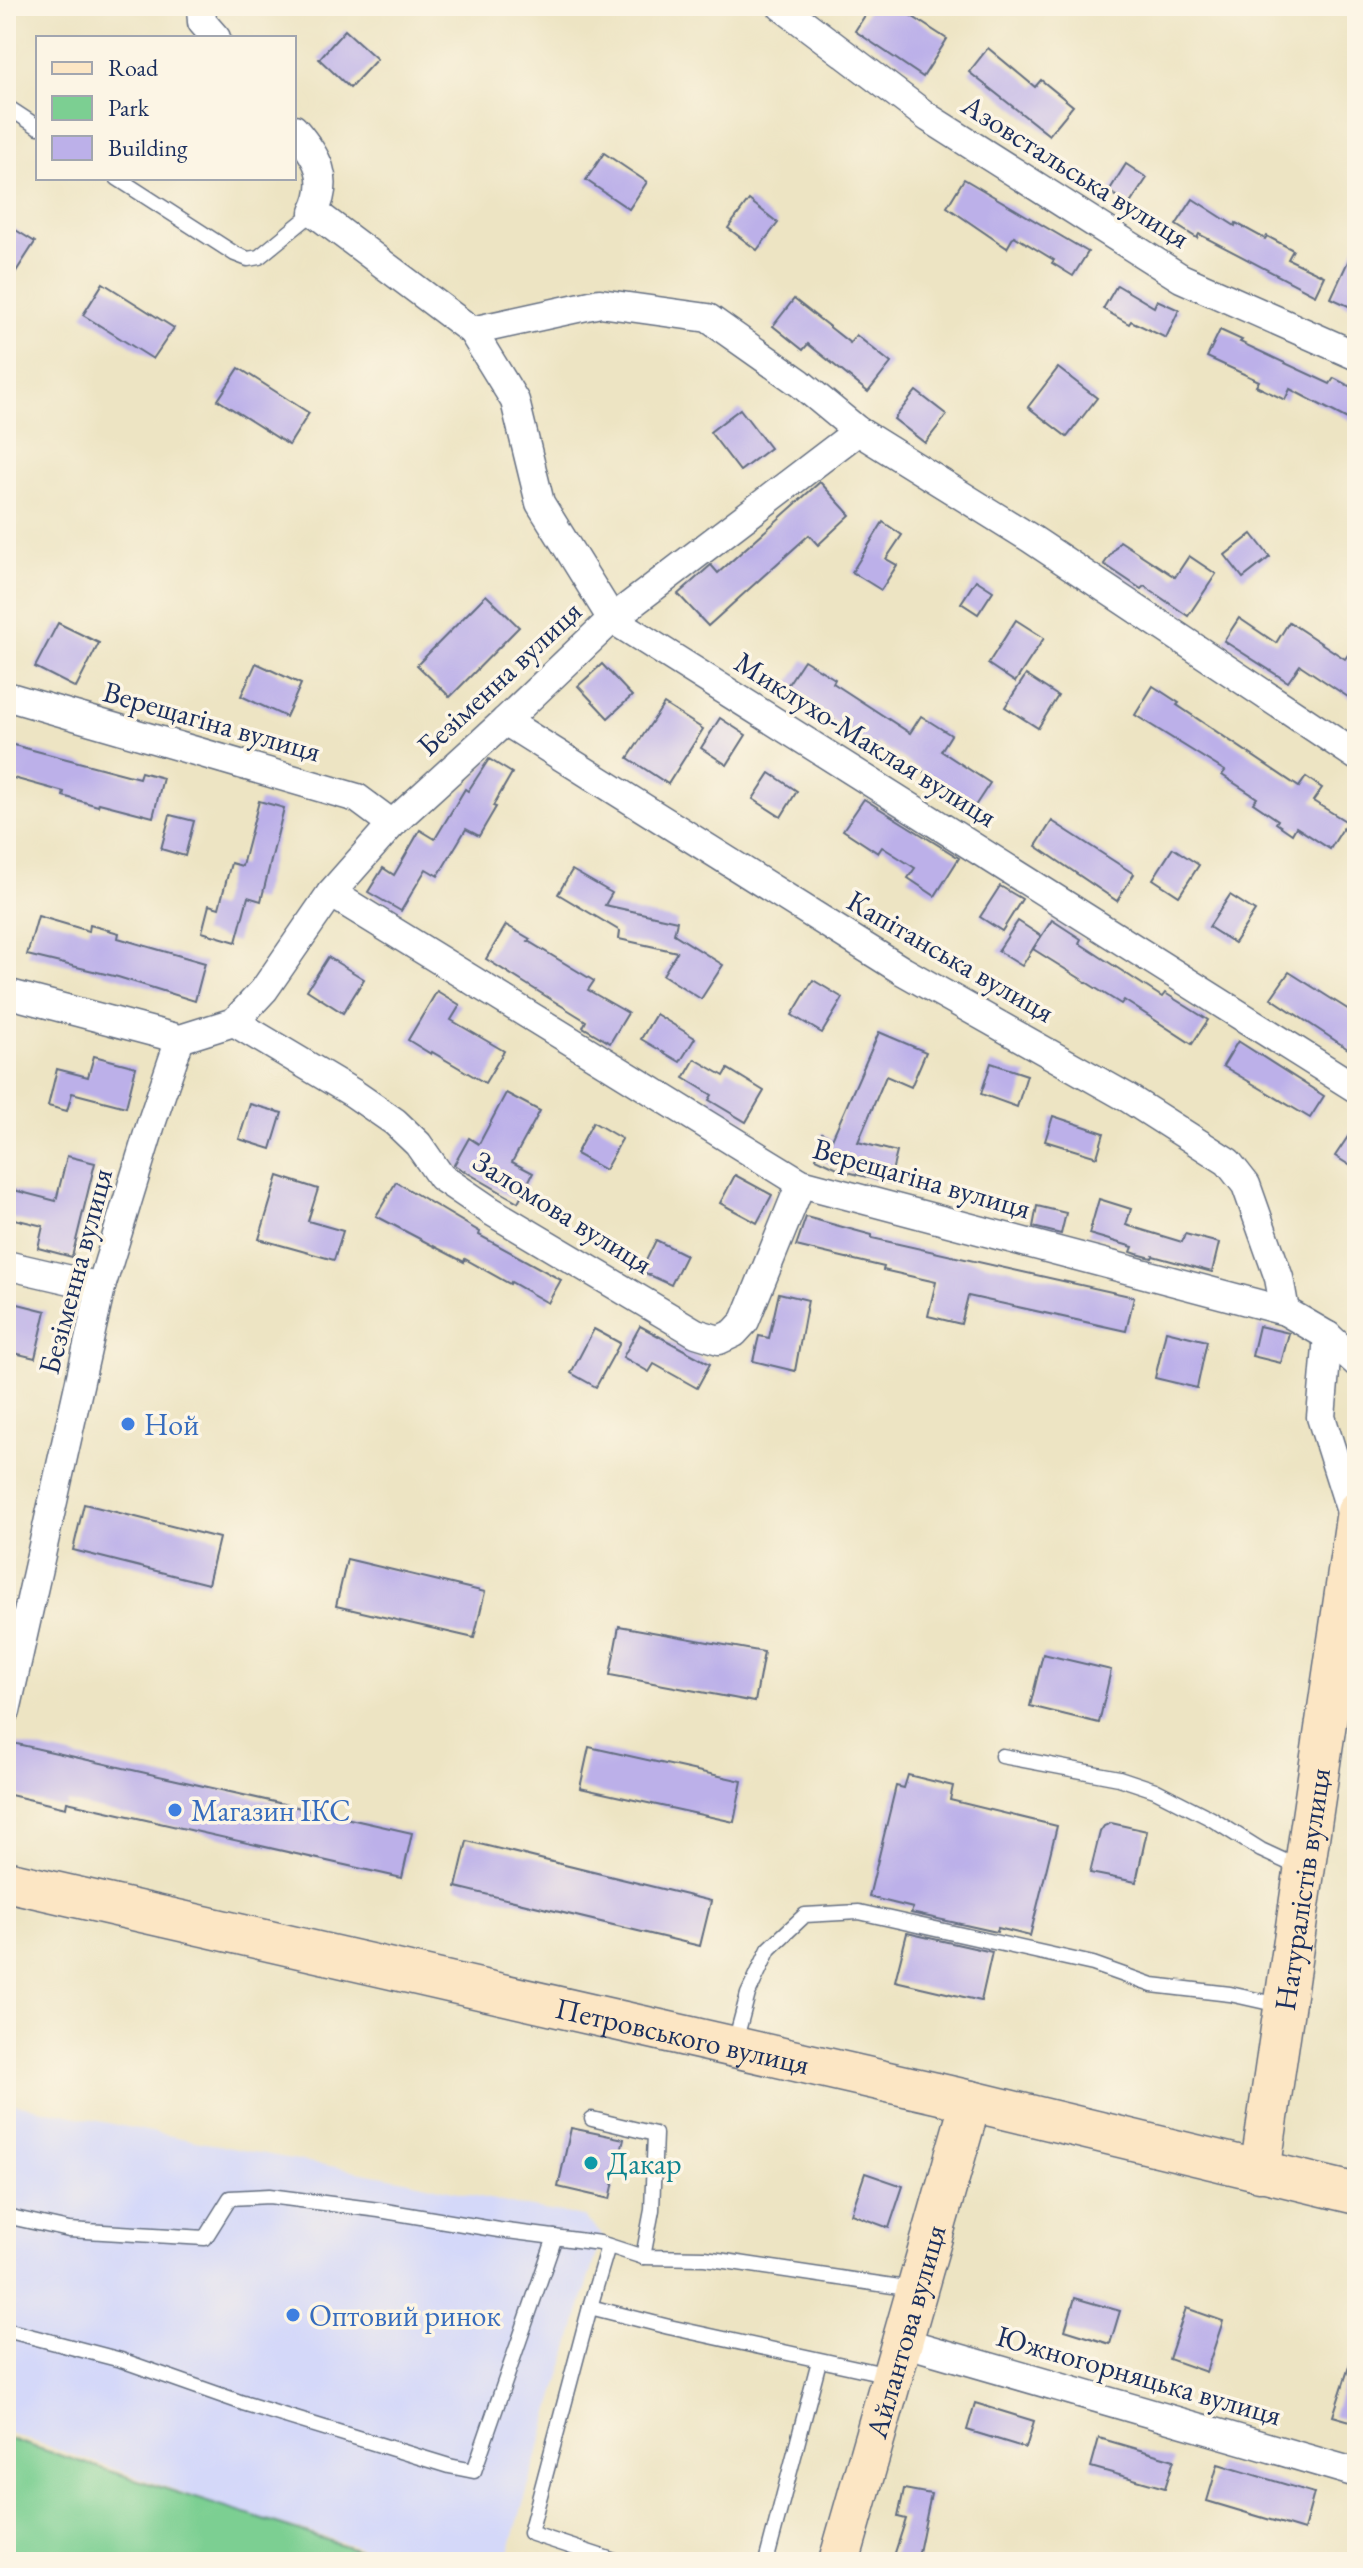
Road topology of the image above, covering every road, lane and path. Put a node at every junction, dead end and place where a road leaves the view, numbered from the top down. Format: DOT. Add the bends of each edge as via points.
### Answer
graph roads {
  1 [pos="201,6"];
  2 [pos="781,6"];
  3 [pos="214,36"];
  4 [pos="6,106"];
  5 [pos="36,126"];
  6 [pos="296,131"];
  7 [pos="120,180"];
  8 [pos="314,212"];
  9 [pos="472,331"];
  10 [pos="1357,356"];
  11 [pos="858,431"];
  12 [pos="612,619"];
  13 [pos="6,696"];
  14 [pos="505,721"];
  15 [pos="1357,756"];
  16 [pos="392,824"];
  17 [pos="331,893"];
  18 [pos="6,993"];
  19 [pos="234,1022"];
  20 [pos="180,1039"];
  21 [pos="1357,1089"];
  22 [pos="801,1183"];
  23 [pos="6,1265"];
  24 [pos="101,1287"];
  25 [pos="1285,1311"];
  26 [pos="1328,1336"];
  27 [pos="1357,1363"];
  28 [pos="1356,1516"];
  29 [pos="10,1679"];
  30 [pos="1343,1693"];
  31 [pos="6,1711"];
  32 [pos="1002,1756"];
  33 [pos="1304,1870"];
  34 [pos="6,1881"];
  35 [pos="1284,2006"];
  36 [pos="734,2047"];
  37 [pos="971,2101"];
  38 [pos="592,2119"];
  39 [pos="1260,2172"];
  40 [pos="1357,2194"];
  41 [pos="6,2216"];
  42 [pos="555,2237"];
  43 [pos="608,2246"];
  44 [pos="643,2257"];
  45 [pos="918,2289"];
  46 [pos="590,2307"];
  47 [pos="6,2330"];
  48 [pos="898,2359"];
  49 [pos="819,2361"];
  50 [pos="1357,2473"];
  51 [pos="618,2562"];
  52 [pos="766,2562"];
  53 [pos="839,2562"];
  1 -- 3 [label="street" via="202,22"];
  2 -- 10 [label="street, Азовстальська вулиця" via="929,118 1181,278"];
  4 -- 5 [label="lane"];
  6 -- 8 [label="street" via="318,163 322,196"];
  7 -- 8 [label="lane" via="248,259 267,253"];
  8 -- 9 [label="street"];
  9 -- 11 [label="street" via="600,303 708,318"];
  9 -- 12 [label="street, Миклухо-Маклая вулиця" via="515,401 540,503"];
  11 -- 12 [label="street, Безіменна вулиця"];
  11 -- 15 [label="street" via="1030,538"];
  12 -- 14 [label="street, Безіменна вулиця"];
  12 -- 21 [label="street, Миклухо-Маклая вулиця"];
  13 -- 16 [label="street, Верещагіна вулиця" via="357,798"];
  14 -- 16 [label="street, Безіменна вулиця"];
  14 -- 25 [label="street, Капітанська вулиця" via="903,971 1128,1098 1228,1162 1246,1185 1279,1278"];
  16 -- 17 [label="street, Безіменна вулиця"];
  17 -- 19 [label="street, Безіменна вулиця" via="264,990"];
  17 -- 22 [label="street, Верещагіна вулиця"];
  18 -- 20 [label="street"];
  19 -- 20 [label="street"];
  19 -- 22 [label="street, Заломова вулиця" via="395,1122 441,1177 491,1211 696,1333 719,1340 745,1321"];
  20 -- 24 [label="street, Безіменна вулиця"];
  22 -- 25 [label="street, Верещагіна вулиця"];
  23 -- 24 [label="street"];
  24 -- 29 [label="street, Безіменна вулиця"];
  25 -- 26 [label="street, Верещагіна вулиця"];
  26 -- 27 [label="street, Верещагіна вулиця"];
  26 -- 28 [label="street" via="1321,1417"];
  28 -- 30 [label="main road, Натуралістів вулиця"];
  29 -- 31 [label="street, Безіменна вулиця"];
  30 -- 33 [label="main road, Натуралістів вулиця"];
  32 -- 33 [label="lane" via="1155,1790"];
  33 -- 35 [label="main road, Натуралістів вулиця"];
  34 -- 36 [label="main road, Петровського вулиця"];
  35 -- 36 [label="lane" via="1152,1985 1093,1964 859,1912 805,1915 769,1949 748,1994"];
  35 -- 39 [label="main road, Натуралістів вулиця"];
  36 -- 37 [label="main road, Петровського вулиця"];
  37 -- 39 [label="main road, Петровського вулиця"];
  37 -- 45 [label="main road, Айлантова вулиця"];
  38 -- 44 [label="lane" via="655,2134 652,2210"];
  39 -- 40 [label="main road, Петровського вулиця"];
  41 -- 42 [label="lane" via="69,2230 205,2238 230,2198 269,2196"];
  42 -- 43 [label="lane"];
  42 -- 47 [label="lane" via="474,2471 243,2403 121,2360"];
  43 -- 44 [label="lane"];
  43 -- 46 [label="lane"];
  44 -- 45 [label="lane" via="705,2258"];
  45 -- 48 [label="main road, Айлантова вулиця"];
  46 -- 49 [label="lane"];
  46 -- 51 [label="lane" via="530,2533"];
  48 -- 49 [label="lane"];
  48 -- 50 [label="street, Южногорняцька вулиця"];
  48 -- 53 [label="main road, Айлантова вулиця"];
  49 -- 52 [label="lane"];
}
